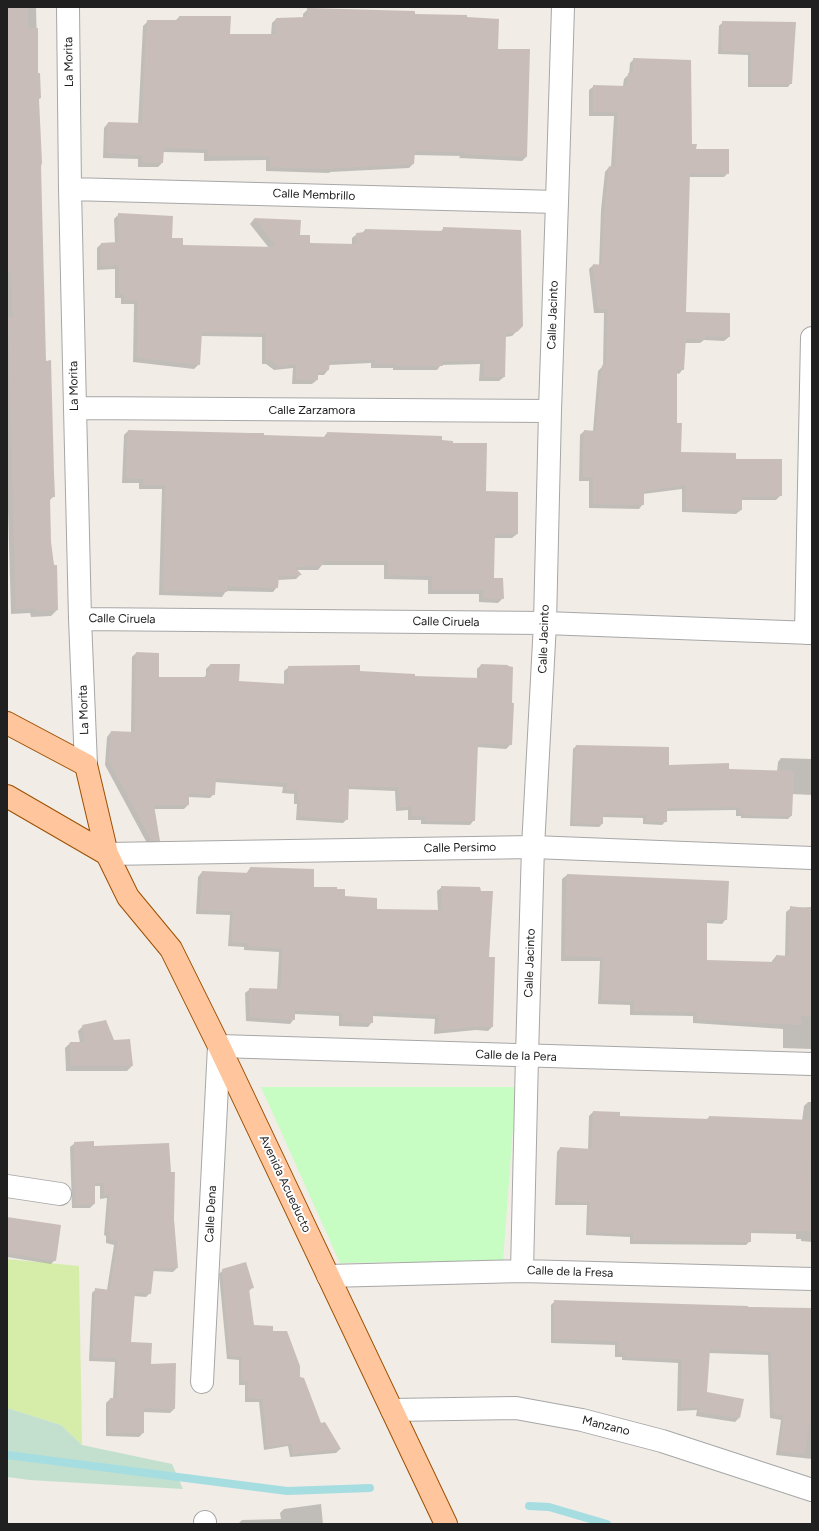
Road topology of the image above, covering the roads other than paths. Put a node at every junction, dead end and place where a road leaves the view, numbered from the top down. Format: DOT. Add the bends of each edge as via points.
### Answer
graph roads {
  1 [pos="68,7"];
  2 [pos="562,7"];
  3 [pos="70,188"];
  4 [pos="558,202"];
  5 [pos="812,338"];
  6 [pos="75,408"];
  7 [pos="550,411"];
  8 [pos="80,619"];
  9 [pos="545,623"];
  10 [pos="809,633"];
  11 [pos="7,722"];
  12 [pos="86,765"];
  13 [pos="7,796"];
  14 [pos="533,847"];
  15 [pos="107,854"];
  16 [pos="812,858"];
  17 [pos="219,1046"];
  18 [pos="527,1056"];
  19 [pos="812,1064"];
  20 [pos="7,1186"];
  21 [pos="60,1194"];
  22 [pos="522,1271"];
  23 [pos="328,1276"];
  24 [pos="812,1279"];
  25 [pos="202,1382"];
  26 [pos="392,1410"];
  27 [pos="812,1490"];
  28 [pos="446,1524"];
  1 -- 3 [label="street, La Morita"];
  2 -- 4 [label="street, Calle Jacinto"];
  3 -- 4 [label="street, Calle Membrillo"];
  3 -- 6 [label="street, La Morita"];
  4 -- 7 [label="street, Calle Jacinto"];
  5 -- 10 [label="street"];
  6 -- 7 [label="street, Calle Zarzamora"];
  6 -- 8 [label="street, La Morita"];
  7 -- 9 [label="street, Calle Jacinto"];
  8 -- 9 [label="street, Calle Ciruela"];
  8 -- 12 [label="street, La Morita"];
  9 -- 10 [label="street, Calle Ciruela"];
  9 -- 14 [label="street, Calle Jacinto"];
  11 -- 12 [label="main road"];
  12 -- 15 [label="main road, Avenida Acueducto"];
  13 -- 15 [label="main road"];
  14 -- 15 [label="street, Calle Persimo"];
  14 -- 16 [label="street, Calle Persimo"];
  14 -- 18 [label="street, Calle Jacinto"];
  15 -- 17 [label="main road, Avenida Acueducto" via="128,897 171,949"];
  17 -- 18 [label="street, Calle de la Pera"];
  17 -- 23 [label="main road, Avenida Acueducto"];
  17 -- 25 [label="street, Calle Dena"];
  18 -- 19 [label="street, Calle de la Pera"];
  18 -- 22 [label="street, Calle Jacinto"];
  20 -- 21 [label="street"];
  22 -- 23 [label="street, Calle de la Fresa"];
  22 -- 24 [label="street, Calle de la Fresa"];
  23 -- 26 [label="main road, Avenida Acueducto"];
  26 -- 27 [label="street, Manzano" via="516,1408 575,1418 662,1441"];
  26 -- 28 [label="main road, Avenida Acueducto"];
}
